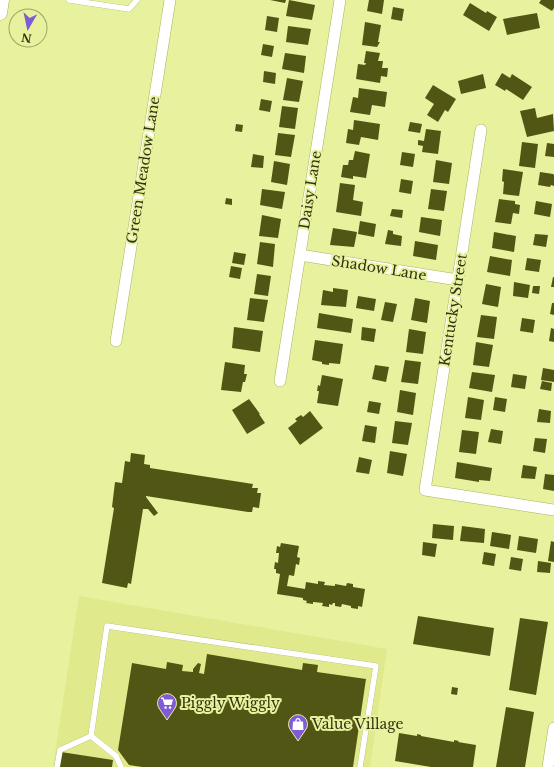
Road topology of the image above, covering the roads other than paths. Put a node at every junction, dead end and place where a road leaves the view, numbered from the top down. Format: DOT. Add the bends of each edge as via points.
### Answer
graph roads {
  1 [pos="2,0"];
  2 [pos="69,0"];
  3 [pos="137,0"];
  4 [pos="170,0"];
  5 [pos="340,0"];
  6 [pos="0,13"];
  7 [pos="481,130"];
  8 [pos="300,255"];
  9 [pos="458,280"];
  10 [pos="116,340"];
  11 [pos="280,381"];
  12 [pos="554,510"];
  13 [pos="554,728"];
  14 [pos="91,736"];
  15 [pos="57,767"];
  16 [pos="121,767"];
  17 [pos="360,767"];
  18 [pos="548,767"];
  1 -- 6 [label="street"];
  2 -- 3 [label="lane" via="129,9"];
  4 -- 10 [label="street, Green Meadow Lane"];
  5 -- 8 [label="street, Daisy Lane"];
  7 -- 9 [label="street, Kentucky Street"];
  8 -- 9 [label="street, Shadow Lane"];
  8 -- 11 [label="street, Daisy Lane"];
  9 -- 12 [label="street, Kentucky Street" via="425,490"];
  13 -- 18 [label="street"];
  14 -- 15 [label="lane" via="60,750"];
  14 -- 16 [label="lane" via="116,756"];
  14 -- 17 [label="lane" via="107,626 376,666"];
}
